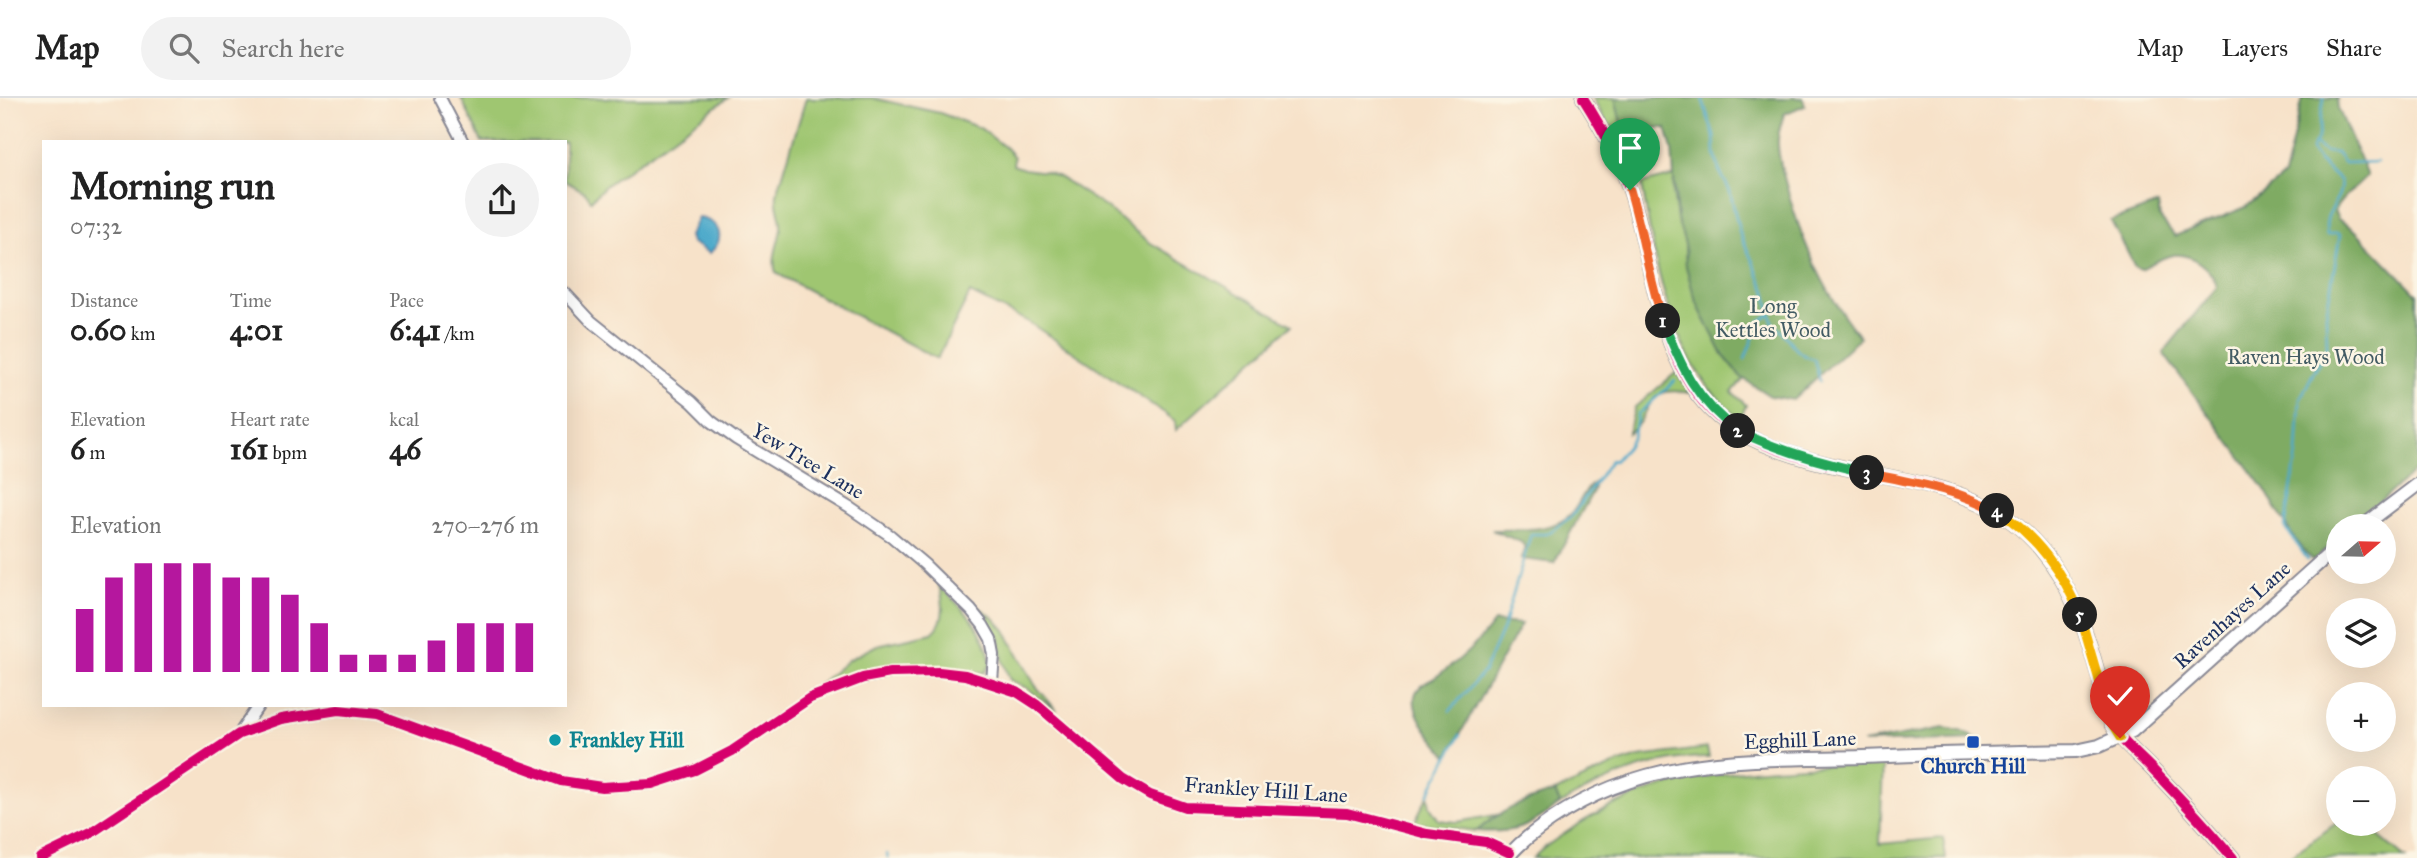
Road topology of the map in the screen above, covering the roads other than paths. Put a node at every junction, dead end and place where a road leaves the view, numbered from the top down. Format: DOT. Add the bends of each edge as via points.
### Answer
graph roads {
  1 [pos="440,98"];
  2 [pos="1583,98"];
  3 [pos="462,140"];
  4 [pos="567,295"];
  5 [pos="2417,485"];
  6 [pos="2379,514"];
  7 [pos="2326,557"];
  8 [pos="992,682"];
  9 [pos="258,707"];
  10 [pos="378,710"];
  11 [pos="239,734"];
  12 [pos="2120,738"];
  13 [pos="1508,856"];
  14 [pos="40,858"];
  15 [pos="2233,858"];
  1 -- 3 [label="street"];
  2 -- 12 [label="street" via="1630,190 1674,350 1708,406 1739,432 1779,449 1962,496 1986,505 2020,528 2070,590"];
  4 -- 8 [label="street, Yew Tree Lane" via="591,321 711,421 850,508 924,564 983,625 994,655"];
  5 -- 6 [label="street"];
  7 -- 12 [label="street, Ravenhayes Lane"];
  8 -- 10 [label="street, Frankley Hill Lane" via="939,672 863,678 810,698 732,751 695,770 652,784 603,787 561,781"];
  8 -- 13 [label="street, Frankley Hill Lane" via="1037,705 1124,779 1150,795 1185,807 1346,813 1427,834 1486,842"];
  9 -- 11 [label="street"];
  10 -- 11 [label="street, Frankley Hill Lane" via="313,713"];
  11 -- 14 [label="street, Frankley Hill Lane" via="91,834"];
  12 -- 13 [label="street, Egghill Lane" via="2076,751 1765,760 1670,770 1634,778 1581,800"];
  12 -- 15 [label="street"];
}
